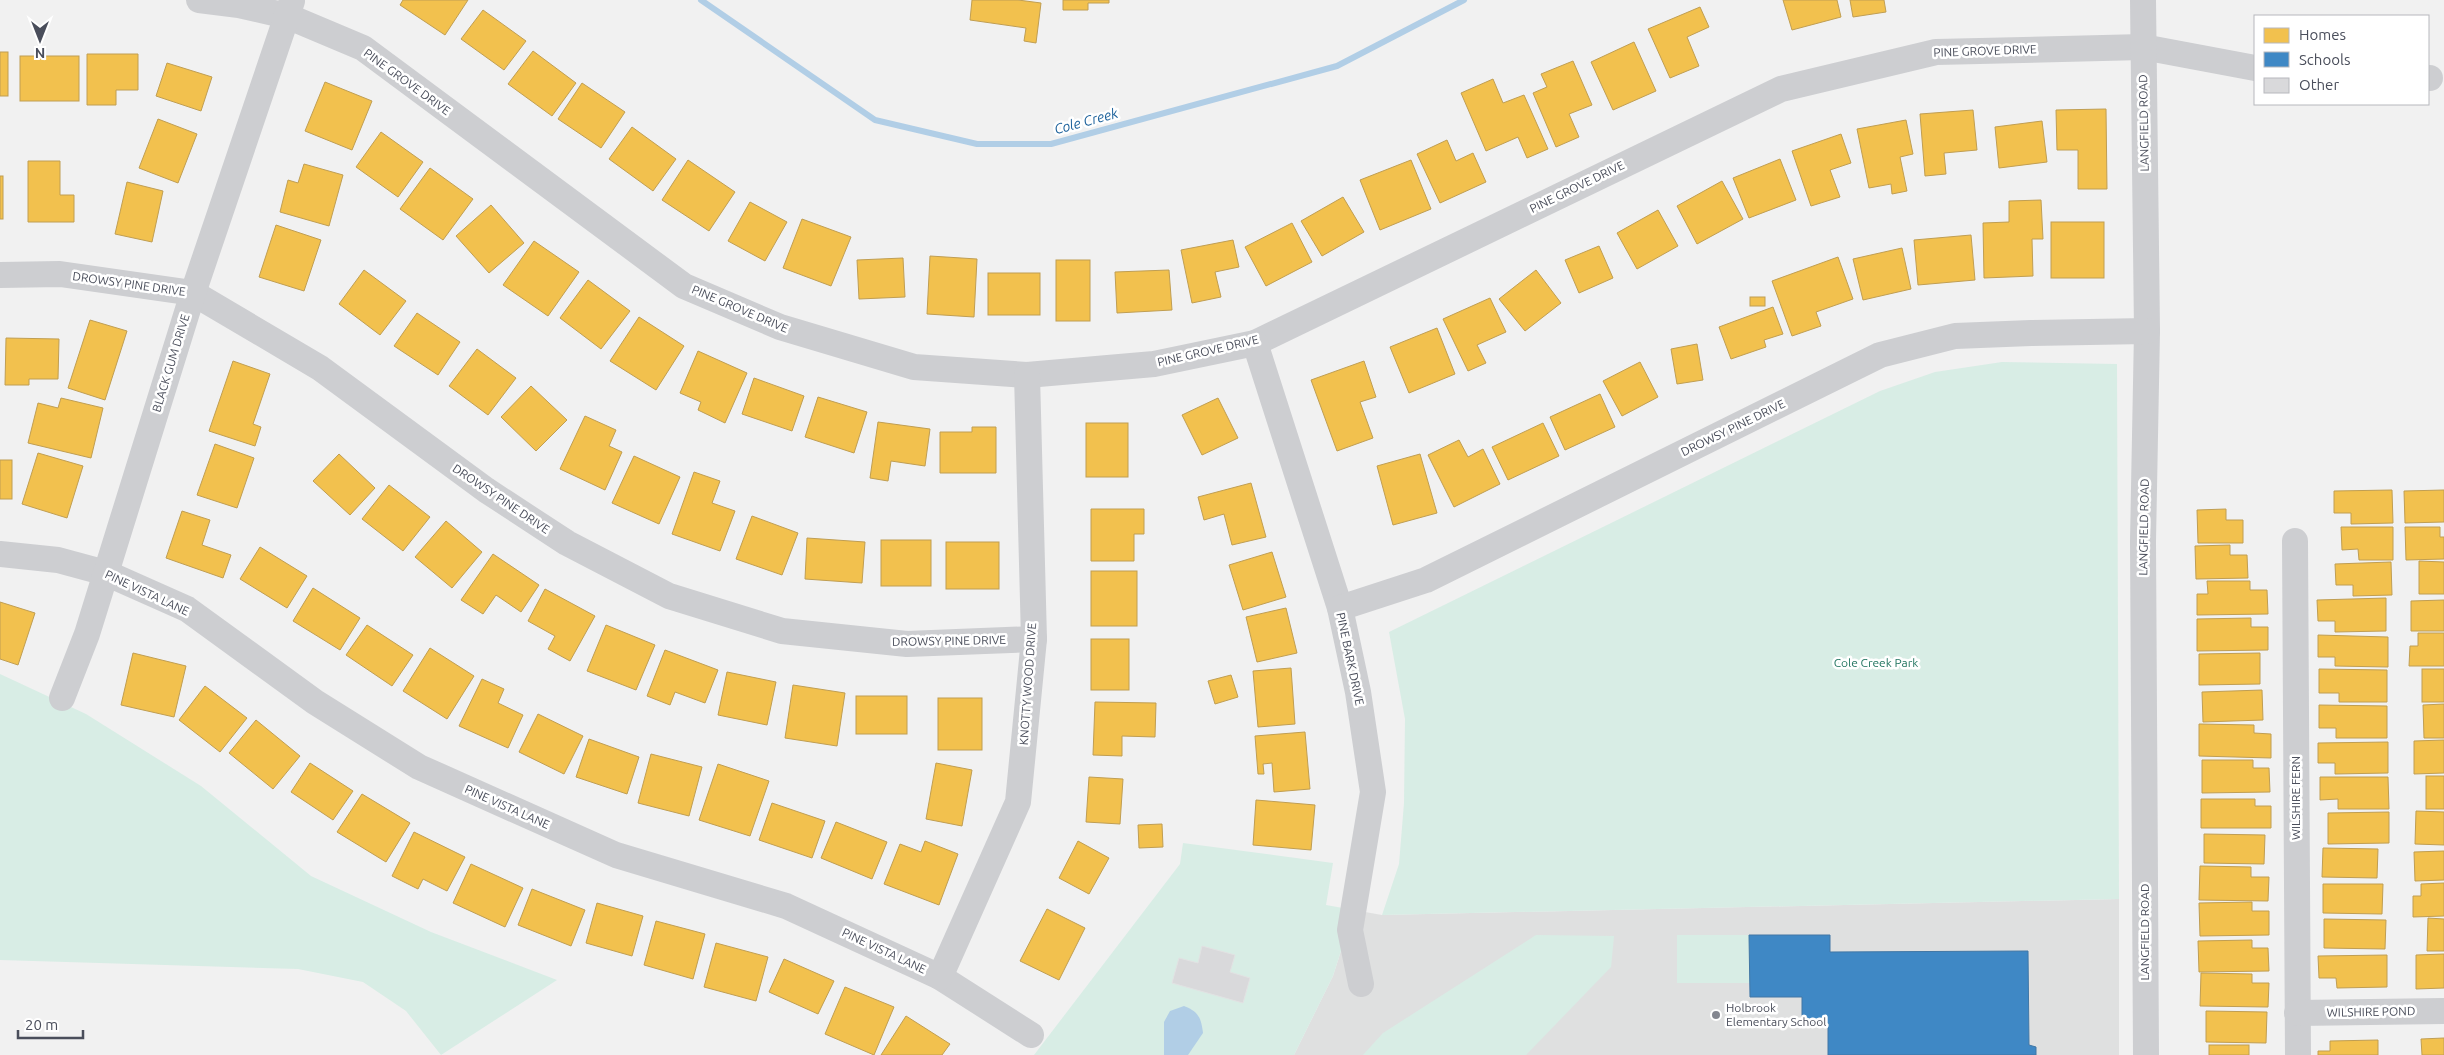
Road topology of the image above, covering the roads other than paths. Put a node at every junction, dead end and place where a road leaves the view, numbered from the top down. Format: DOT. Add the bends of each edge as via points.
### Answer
graph roads {
  1 [pos="199,0"];
  2 [pos="2143,0"];
  3 [pos="290,8"];
  4 [pos="2143,47"];
  5 [pos="2254,68"];
  6 [pos="0,275"];
  7 [pos="193,293"];
  8 [pos="2147,331"];
  9 [pos="1255,343"];
  10 [pos="1027,375"];
  11 [pos="2294,541"];
  12 [pos="0,554"];
  13 [pos="106,573"];
  14 [pos="1340,608"];
  15 [pos="1034,639"];
  16 [pos="62,698"];
  17 [pos="940,977"];
  18 [pos="1361,984"];
  19 [pos="2444,1011"];
  20 [pos="2297,1013"];
  21 [pos="1031,1035"];
  22 [pos="2146,1055"];
  23 [pos="2298,1055"];
  1 -- 3 [label="street, PINE GROVE DRIVE"];
  2 -- 4 [label="street, LANGFIELD ROAD"];
  3 -- 7 [label="street, BLACK GUM DRIVE"];
  3 -- 10 [label="street, PINE GROVE DRIVE" via="363,48 684,286 780,328 914,367"];
  4 -- 5 [label="street, PINE GROVE DRIVE"];
  4 -- 8 [label="street, LANGFIELD ROAD"];
  4 -- 9 [label="street, PINE GROVE DRIVE" via="1936,52 1780,88"];
  6 -- 7 [label="street, DROWSY PINE DRIVE" via="60,274"];
  7 -- 13 [label="street, BLACK GUM DRIVE"];
  7 -- 15 [label="street, DROWSY PINE DRIVE" via="320,368 486,490 567,543 669,596 782,631 907,644"];
  8 -- 14 [label="street, DROWSY PINE DRIVE" via="1955,336 1880,355 1426,580"];
  8 -- 22 [label="street, LANGFIELD ROAD" via="2143,541"];
  9 -- 10 [label="street, PINE GROVE DRIVE" via="1154,364"];
  9 -- 14 [label="street, PINE BARK DRIVE"];
  10 -- 15 [label="street, KNOTTY WOOD DRIVE"];
  11 -- 20 [label="street, WILSHIRE FERN"];
  12 -- 13 [label="street, PINE VISTA LANE" via="58,560"];
  13 -- 16 [label="street, BLACK GUM DRIVE"];
  13 -- 17 [label="street, PINE VISTA LANE" via="187,609 315,702 419,767 616,855 786,906"];
  14 -- 18 [label="street, PINE BARK DRIVE" via="1358,692 1373,792 1350,930"];
  15 -- 17 [label="street, KNOTTY WOOD DRIVE" via="1018,802"];
  17 -- 21 [label="street, PINE VISTA LANE"];
  19 -- 20 [label="street, WILSHIRE POND"];
  20 -- 23 [label="street, WILSHIRE FERN"];
}
